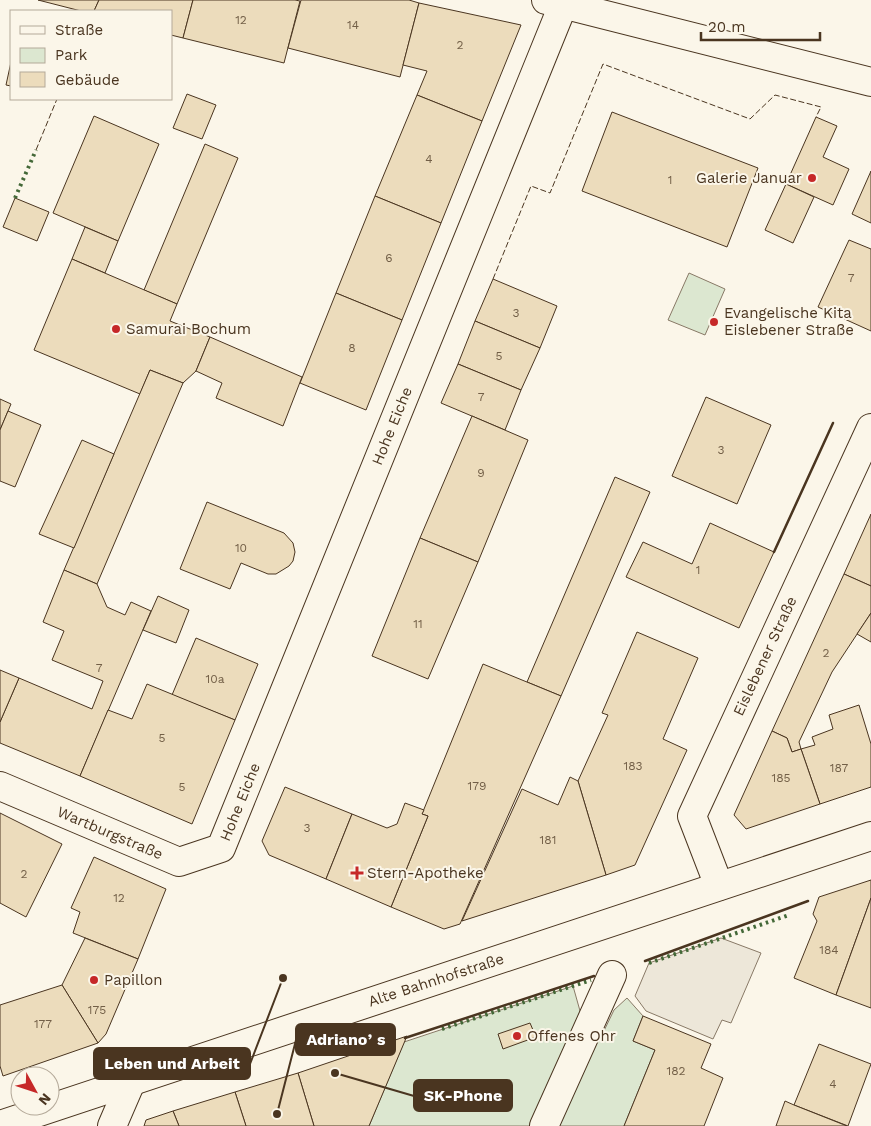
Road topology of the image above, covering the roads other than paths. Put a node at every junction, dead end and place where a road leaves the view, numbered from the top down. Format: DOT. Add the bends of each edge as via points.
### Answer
graph roads {
  1 [pos="554,2"];
  2 [pos="871,82"];
  3 [pos="871,428"];
  4 [pos="0,786"];
  5 [pos="871,836"];
  6 [pos="221,848"];
  7 [pos="719,886"];
  8 [pos="612,975"];
  9 [pos="131,1082"];
  10 [pos="0,1125"];
  11 [pos="112,1126"];
  12 [pos="544,1126"];
  1 -- 2 [label="street"];
  1 -- 6 [label="street, Hohe Eiche"];
  3 -- 7 [label="street, Eislebener Straße" via="692,816"];
  4 -- 6 [label="street, Wartburgstraße" via="179,862"];
  5 -- 7 [label="street, Alte Bahnhofstraße"];
  7 -- 9 [label="street, Alte Bahnhofstraße"];
  8 -- 12 [label="street"];
  9 -- 10 [label="street, Alte Bahnhofstraße"];
  9 -- 11 [label="street"];
}
